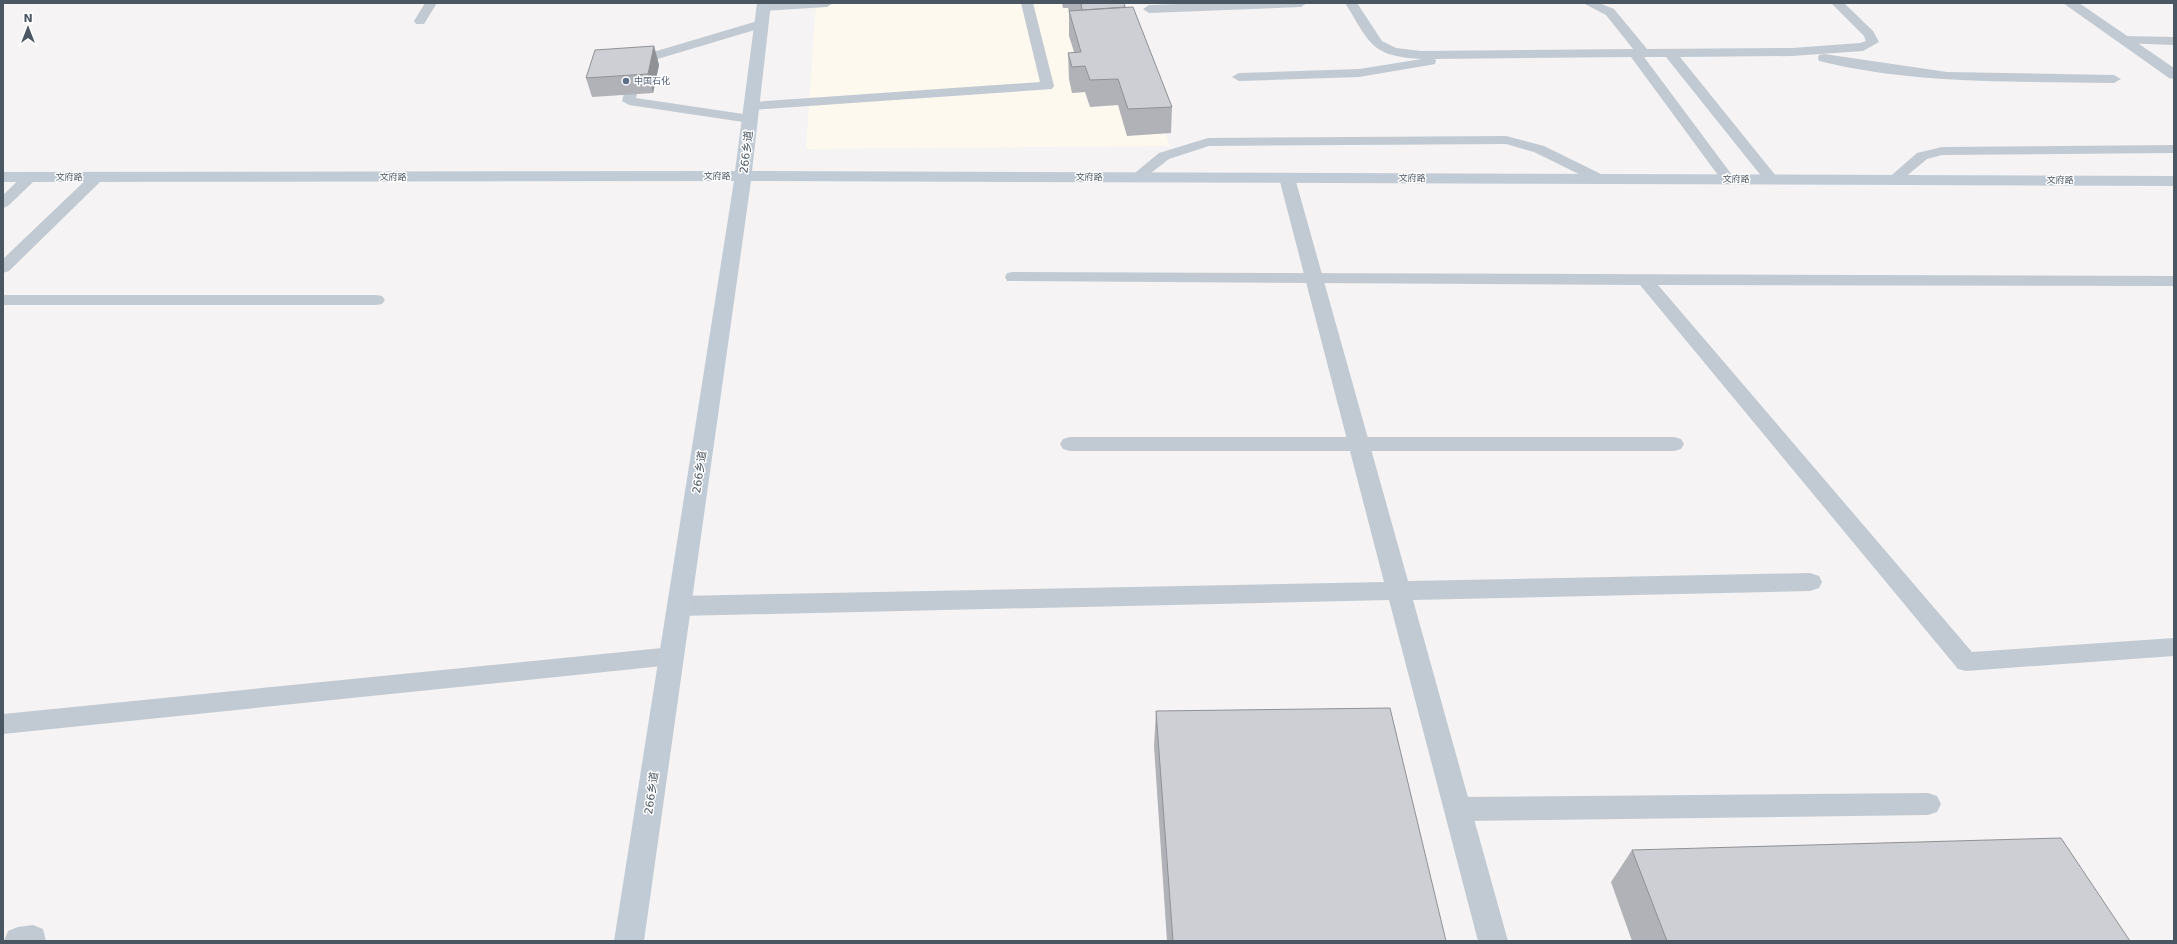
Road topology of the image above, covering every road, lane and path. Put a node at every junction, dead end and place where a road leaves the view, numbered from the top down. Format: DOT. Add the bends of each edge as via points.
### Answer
graph roads {
  1 [pos="431,3"];
  2 [pos="827,3"];
  3 [pos="1027,3"];
  4 [pos="1301,3"];
  5 [pos="1351,3"];
  6 [pos="1589,3"];
  7 [pos="1837,3"];
  8 [pos="2070,3"];
  9 [pos="1612,7"];
  10 [pos="1149,9"];
  11 [pos="763,11"];
  12 [pos="420,21"];
  13 [pos="2124,40"];
  14 [pos="2174,40"];
  15 [pos="1792,52"];
  16 [pos="1638,53"];
  17 [pos="1670,53"];
  18 [pos="1456,54"];
  19 [pos="2174,75"];
  20 [pos="1239,77"];
  21 [pos="2114,79"];
  22 [pos="751,113"];
  23 [pos="2174,149"];
  24 [pos="743,176"];
  25 [pos="3,177"];
  26 [pos="30,177"];
  27 [pos="98,177"];
  28 [pos="1137,177"];
  29 [pos="1288,178"];
  30 [pos="1600,179"];
  31 [pos="1728,179"];
  32 [pos="1771,179"];
  33 [pos="1893,180"];
  34 [pos="2174,180"];
  35 [pos="3,204"];
  36 [pos="3,268"];
  37 [pos="1013,277"];
  38 [pos="1315,278"];
  39 [pos="1645,280"];
  40 [pos="2174,281"];
  41 [pos="3,300"];
  42 [pos="376,300"];
  43 [pos="1070,444"];
  44 [pos="1360,444"];
  45 [pos="1674,444"];
  46 [pos="1810,582"];
  47 [pos="1399,591"];
  48 [pos="679,606"];
  49 [pos="2174,647"];
  50 [pos="672,656"];
  51 [pos="3,724"];
  52 [pos="1928,804"];
  53 [pos="1458,809"];
  54 [pos="629,941"];
  55 [pos="1493,941"];
  1 -- 12 [label="lane"];
  2 -- 11 [label="lane"];
  3 -- 22 [label="lane" via="1047,86"];
  4 -- 10 [label="lane"];
  5 -- 18 [label="lane" via="1377,44 1393,52"];
  6 -- 9 [label="lane"];
  7 -- 15 [label="lane" via="1869,34 1873,42 1863,47"];
  8 -- 13 [label="street"];
  9 -- 16 [label="lane"];
  11 -- 22 [label="street, 266乡道"];
  11 -- 22 [label="lane" via="638,61 628,101"];
  13 -- 14 [label="lane"];
  13 -- 19 [label="street"];
  15 -- 17 [label="lane"];
  15 -- 21 [label="lane" via="1882,68 1947,76"];
  16 -- 17 [label="lane"];
  16 -- 18 [label="lane"];
  16 -- 31 [label="lane"];
  17 -- 32 [label="lane"];
  18 -- 20 [label="lane" via="1409,67 1368,72"];
  22 -- 24 [label="street, 266乡道"];
  23 -- 33 [label="lane" via="1942,151 1922,156"];
  24 -- 27 [label="street, 文府路"];
  24 -- 28 [label="street, 文府路"];
  24 -- 48 [label="street, 266乡道"];
  25 -- 26 [label="street, 文府路"];
  26 -- 27 [label="street, 文府路"];
  26 -- 35 [label="lane"];
  27 -- 36 [label="lane"];
  28 -- 29 [label="street, 文府路"];
  28 -- 30 [label="lane" via="1164,156 1208,142 1506,140 1539,150"];
  29 -- 30 [label="street, 文府路"];
  29 -- 38 [label="street"];
  30 -- 31 [label="street, 文府路"];
  31 -- 32 [label="street, 文府路"];
  32 -- 33 [label="street, 文府路"];
  33 -- 34 [label="street, 文府路"];
  37 -- 38 [label="lane"];
  38 -- 39 [label="lane"];
  38 -- 44 [label="street"];
  39 -- 40 [label="lane"];
  39 -- 49 [label="lane" via="1966,662"];
  41 -- 42 [label="lane"];
  43 -- 44 [label="lane"];
  44 -- 45 [label="lane"];
  44 -- 47 [label="street"];
  46 -- 47 [label="street"];
  47 -- 48 [label="street"];
  47 -- 53 [label="street"];
  48 -- 50 [label="street, 266乡道"];
  50 -- 51 [label="lane"];
  50 -- 54 [label="street, 266乡道"];
  52 -- 53 [label="lane"];
  53 -- 55 [label="street"];
}
